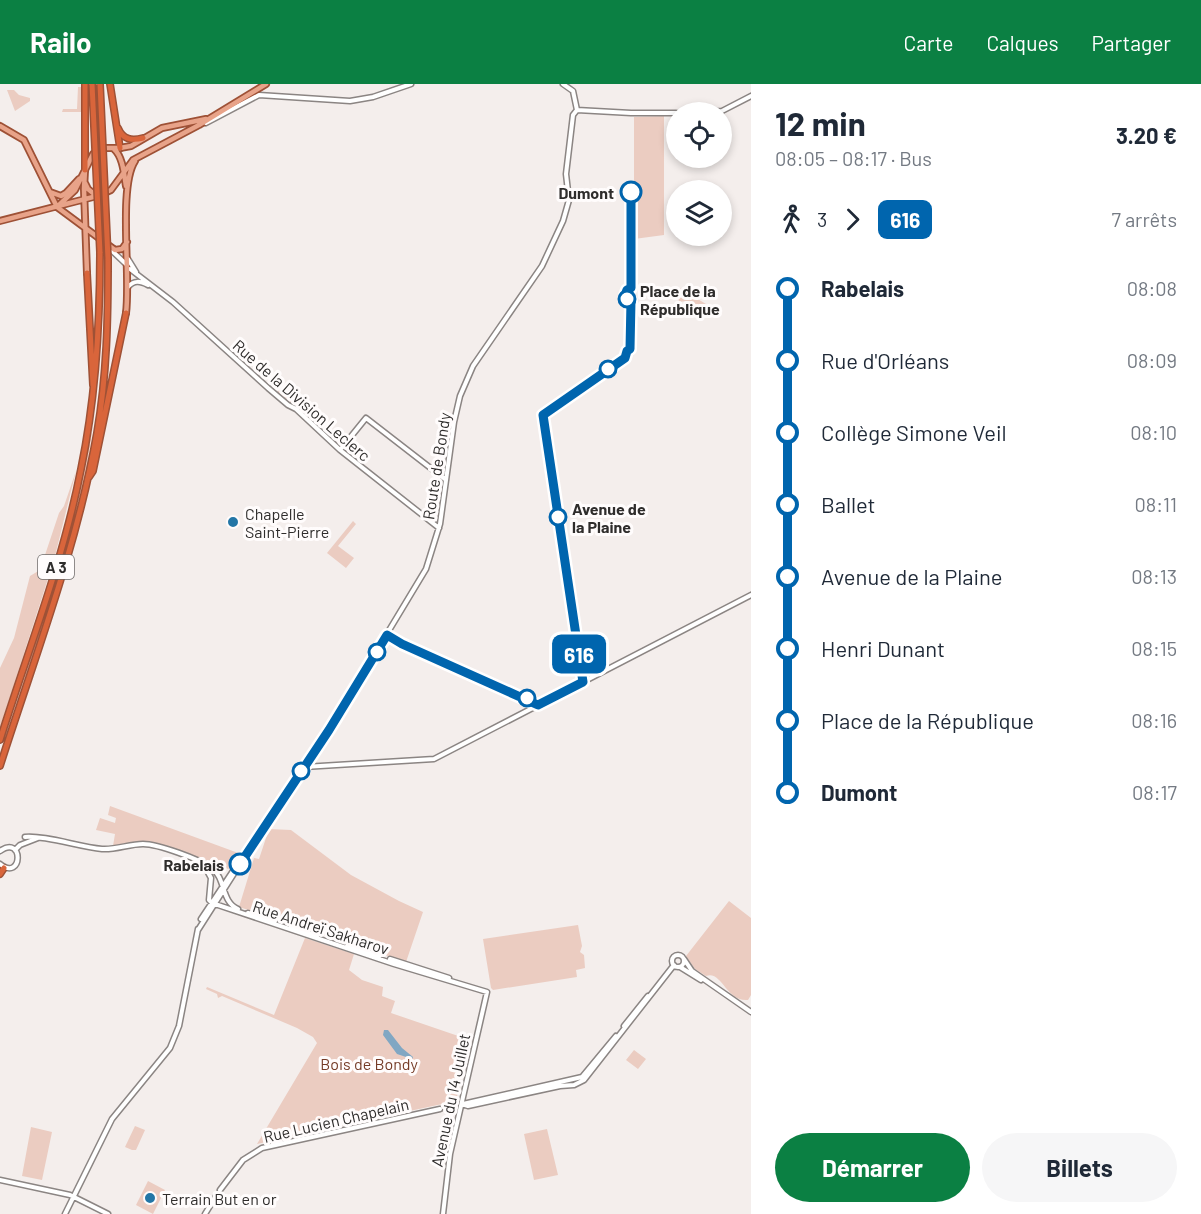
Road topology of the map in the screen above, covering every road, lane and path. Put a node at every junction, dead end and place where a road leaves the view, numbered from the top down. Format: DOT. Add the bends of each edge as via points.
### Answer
graph roads {
  1 [pos="85,84"];
  2 [pos="92,84"];
  3 [pos="100,84"];
  4 [pos="110,84"];
  5 [pos="266,84"];
  6 [pos="411,84"];
  7 [pos="563,84"];
  8 [pos="257,93"];
  9 [pos="751,96"];
  10 [pos="732,106"];
  11 [pos="577,110"];
  12 [pos="666,113"];
  13 [pos="206,119"];
  14 [pos="118,125"];
  15 [pos="199,125"];
  16 [pos="0,126"];
  17 [pos="143,138"];
  18 [pos="117,150"];
  19 [pos="139,157"];
  20 [pos="85,170"];
  21 [pos="123,173"];
  22 [pos="83,179"];
  23 [pos="49,192"];
  24 [pos="102,194"];
  25 [pos="127,194"];
  26 [pos="85,200"];
  27 [pos="57,207"];
  28 [pos="74,219"];
  29 [pos="0,221"];
  30 [pos="86,230"];
  31 [pos="127,242"];
  32 [pos="105,245"];
  33 [pos="86,248"];
  34 [pos="128,259"];
  35 [pos="129,267"];
  36 [pos="87,273"];
  37 [pos="138,275"];
  38 [pos="152,286"];
  39 [pos="128,287"];
  40 [pos="126,313"];
  41 [pos="94,389"];
  42 [pos="340,450"];
  43 [pos="88,478"];
  44 [pos="447,480"];
  45 [pos="439,528"];
  46 [pos="751,596"];
  47 [pos="385,638"];
  48 [pos="538,705"];
  49 [pos="0,740"];
  50 [pos="0,766"];
  51 [pos="303,767"];
  52 [pos="25,837"];
  53 [pos="38,838"];
  54 [pos="15,850"];
  55 [pos="0,851"];
  56 [pos="204,865"];
  57 [pos="2,866"];
  58 [pos="0,874"];
  59 [pos="221,889"];
  60 [pos="209,895"];
  61 [pos="213,903"];
  62 [pos="684,959"];
  63 [pos="674,965"];
  64 [pos="680,967"];
  65 [pos="707,983"];
  66 [pos="463,984"];
  67 [pos="487,992"];
  68 [pos="751,1012"];
  69 [pos="462,1104"];
  70 [pos="440,1109"];
  71 [pos="0,1180"];
  72 [pos="220,1190"];
  73 [pos="216,1196"];
  74 [pos="75,1197"];
  75 [pos="65,1214"];
  76 [pos="108,1214"];
  77 [pos="205,1214"];
  78 [pos="443,1214"];
  1 -- 20 [label="highway"];
  2 -- 41 [label="highway, A 3, bridge" via="100,252"];
  3 -- 43 [label="highway, A 3, bridge" via="108,259 105,364"];
  4 -- 14 [label="highway"];
  5 -- 8 [label="main road"];
  6 -- 8 [label="street" via="350,101"];
  7 -- 11 [label="street, Route de Bondy" via="573,91"];
  8 -- 13 [label="main road"];
  8 -- 15 [label="street"];
  9 -- 10 [label="street"];
  11 -- 12 [label="street"];
  11 -- 44 [label="street, Route de Bondy" via="573,115 566,174 569,200 563,221 547,256 473,366 454,422"];
  13 -- 15 [label="main road"];
  13 -- 17 [label="main road" via="172,125"];
  14 -- 17 [label="highway" via="128,139"];
  14 -- 18 [label="highway"];
  15 -- 19 [label="main road"];
  16 -- 23 [label="main road" via="24,140"];
  17 -- 18 [label="main road"];
  18 -- 20 [label="main road" via="97,150"];
  18 -- 21 [label="main road"];
  19 -- 21 [label="main road"];
  19 -- 25 [label="main road" via="130,169"];
  20 -- 22 [label="main road"];
  21 -- 24 [label="main road" via="116,187"];
  21 -- 25 [label="main road"];
  22 -- 23 [label="main road" via="66,193"];
  22 -- 24 [label="main road" via="87,189"];
  22 -- 26 [label="main road"];
  22 -- 27 [label="main road"];
  23 -- 27 [label="main road"];
  24 -- 26 [label="main road"];
  25 -- 31 [label="main road"];
  26 -- 27 [label="main road"];
  26 -- 30 [label="main road"];
  27 -- 28 [label="main road, Rue de la Division Leclerc"];
  27 -- 29 [label="main road"];
  28 -- 30 [label="main road, Rue de la Division Leclerc"];
  28 -- 33 [label="main road"];
  30 -- 32 [label="main road, Rue de la Division Leclerc"];
  30 -- 33 [label="main road"];
  31 -- 32 [label="main road" via="119,250"];
  31 -- 34 [label="main road"];
  32 -- 35 [label="street, Rue de la Division Leclerc"];
  33 -- 36 [label="main road"];
  34 -- 35 [label="main road"];
  34 -- 37 [label="street, Rue de la Division Leclerc"];
  35 -- 37 [label="street, Rue de la Division Leclerc"];
  35 -- 39 [label="main road"];
  36 -- 41 [label="highway"];
  37 -- 38 [label="street, Rue de la Division Leclerc"];
  38 -- 39 [label="street" via="138,281"];
  38 -- 42 [label="street, Rue de la Division Leclerc"];
  39 -- 40 [label="main road"];
  40 -- 43 [label="highway" via="93,471"];
  41 -- 49 [label="highway, A 3" via="66,534"];
  42 -- 44 [label="street" via="366,418"];
  42 -- 45 [label="street, Rue de la Division Leclerc"];
  43 -- 50 [label="highway, A 3" via="64,567"];
  44 -- 45 [label="street, Route de Bondy"];
  45 -- 47 [label="street, Route de Bondy" via="426,569"];
  46 -- 48 [label="street"];
  47 -- 48 [label="street"];
  47 -- 51 [label="street, Route de Bondy"];
  48 -- 51 [label="street" via="434,759"];
  51 -- 59 [label="street, Route de Bondy"];
  52 -- 53 [label="street"];
  53 -- 54 [label="street"];
  53 -- 56 [label="street" via="108,849 148,844"];
  54 -- 55 [label="street" via="7,847"];
  54 -- 57 [label="street" via="17,863 10,868"];
  56 -- 59 [label="street, Rue Andreï Sakharov" via="216,873"];
  56 -- 60 [label="street" via="211,878"];
  57 -- 58 [label="highway"];
  59 -- 60 [label="street"];
  59 -- 61 [label="street, Route de Bondy"];
  59 -- 66 [label="street, Rue Andreï Sakharov" via="235,908"];
  60 -- 61 [label="street"];
  61 -- 66 [label="street, Rue Andreï Sakharov"];
  61 -- 74 [label="street, Route de Bondy" via="198,930 179,1026 170,1048 111,1119"];
  62 -- 63 [label="street" via="675,956"];
  62 -- 64 [label="street"];
  62 -- 65 [label="street"];
  63 -- 64 [label="street"];
  63 -- 69 [label="street" via="579,1083 468,1106"];
  64 -- 65 [label="street"];
  65 -- 68 [label="street"];
  66 -- 67 [label="street, Rue Andreï Sakharov"];
  67 -- 69 [label="street, Avenue du 14 Juillet"];
  69 -- 78 [label="street, Avenue du 14 Juillet" via="450,1154"];
  70 -- 72 [label="street, Rue Lucien Chapelain" via="262,1148 240,1163"];
  71 -- 74 [label="street"];
  73 -- 77 [label="street"];
  74 -- 75 [label="street"];
  74 -- 76 [label="street"];
}
